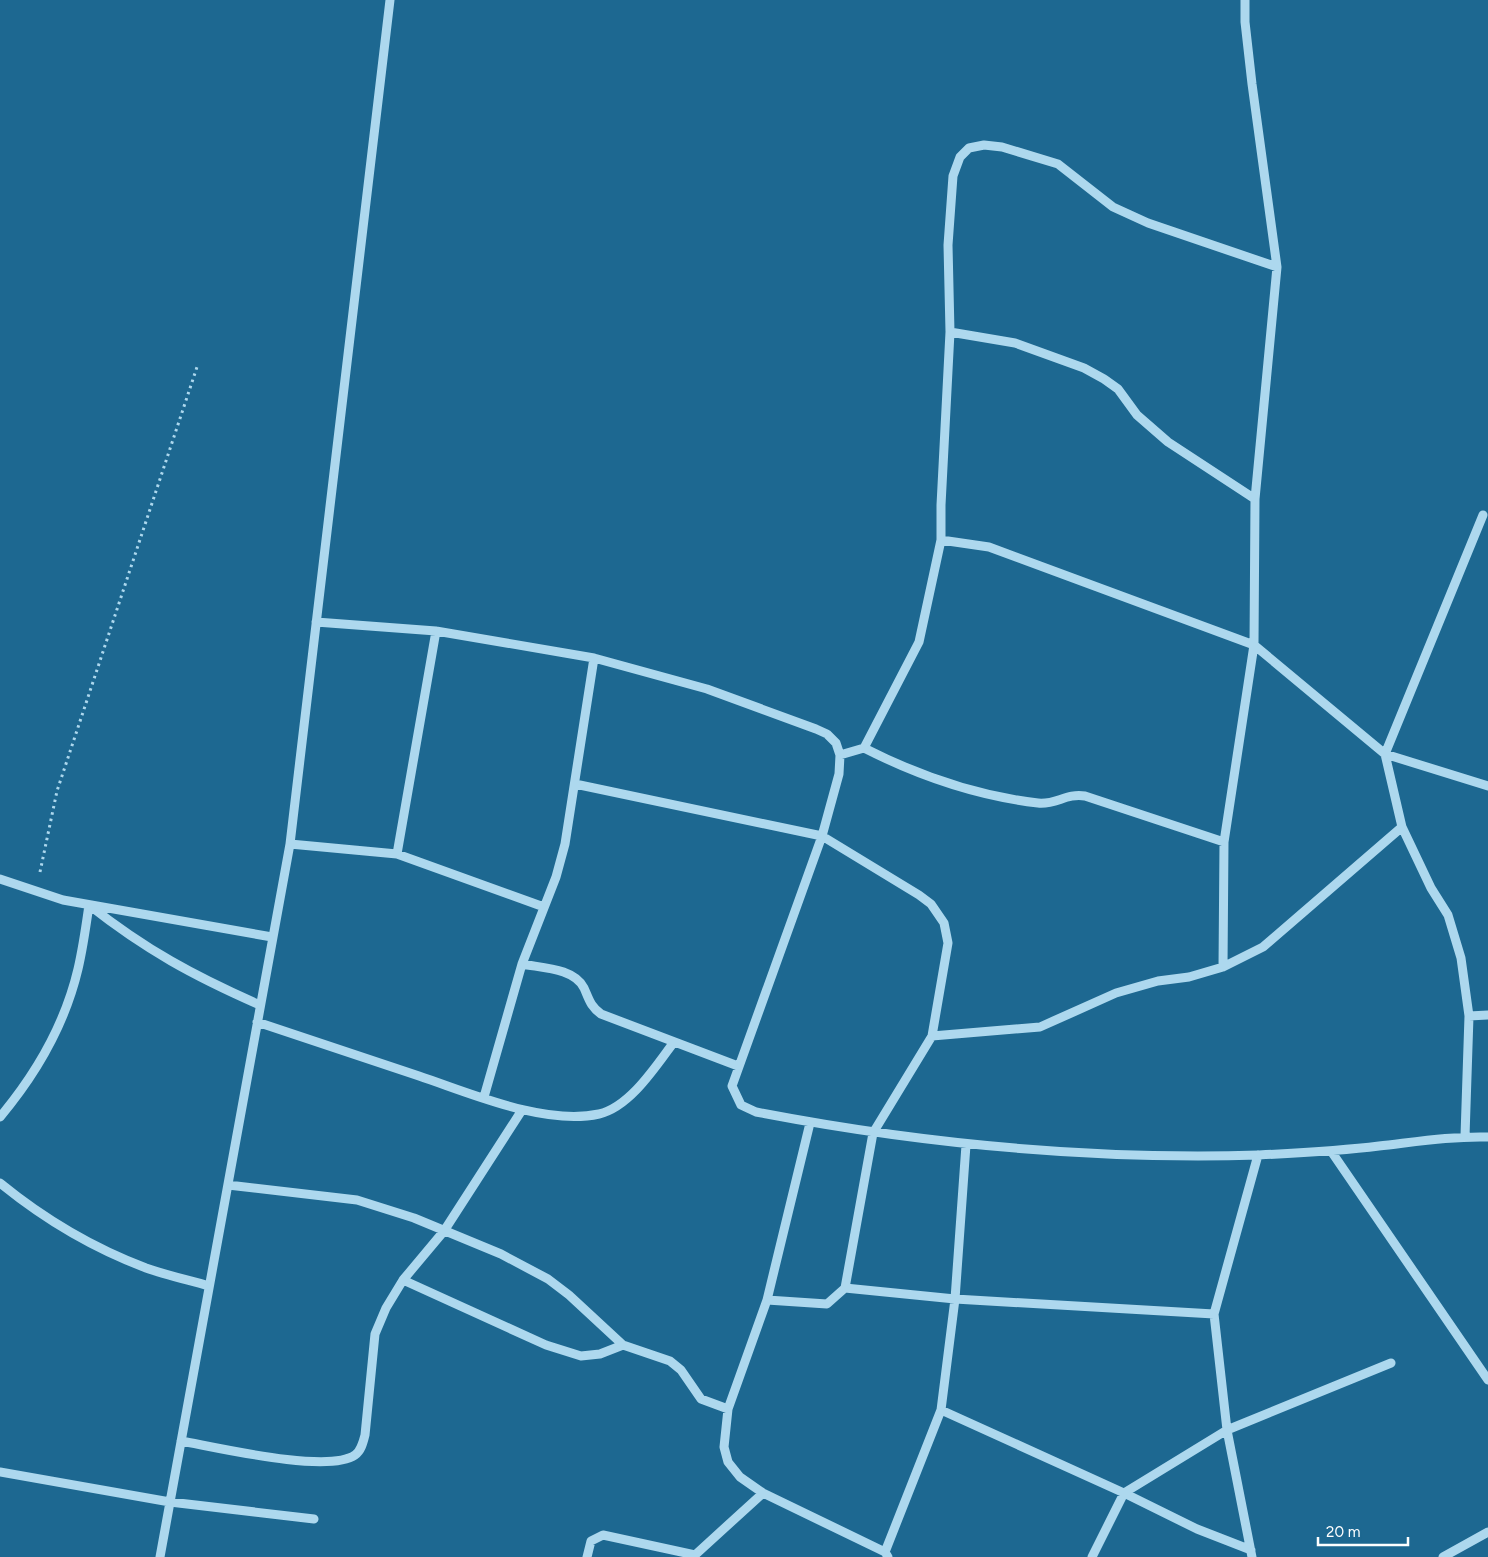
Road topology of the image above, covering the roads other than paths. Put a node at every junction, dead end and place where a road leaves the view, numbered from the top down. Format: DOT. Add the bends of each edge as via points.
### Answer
graph roads {
  1 [pos="390,0"];
  2 [pos="1245,0"];
  3 [pos="1277,267"];
  4 [pos="950,332"];
  5 [pos="1255,499"];
  6 [pos="1483,515"];
  7 [pos="941,540"];
  8 [pos="316,622"];
  9 [pos="436,631"];
  10 [pos="1254,645"];
  11 [pos="594,658"];
  12 [pos="864,748"];
  13 [pos="840,754"];
  14 [pos="1385,754"];
  15 [pos="575,784"];
  16 [pos="1488,786"];
  17 [pos="1402,827"];
  18 [pos="822,836"];
  19 [pos="1224,842"];
  20 [pos="290,844"];
  21 [pos="397,854"];
  22 [pos="0,879"];
  23 [pos="89,905"];
  24 [pos="544,907"];
  25 [pos="272,937"];
  26 [pos="522,964"];
  27 [pos="1223,967"];
  28 [pos="260,1006"];
  29 [pos="1488,1015"];
  30 [pos="1469,1016"];
  31 [pos="257,1022"];
  32 [pos="932,1036"];
  33 [pos="674,1042"];
  34 [pos="738,1066"];
  35 [pos="484,1097"];
  36 [pos="522,1110"];
  37 [pos="0,1117"];
  38 [pos="810,1123"];
  39 [pos="873,1133"];
  40 [pos="1465,1136"];
  41 [pos="1488,1137"];
  42 [pos="966,1144"];
  43 [pos="1331,1151"];
  44 [pos="1258,1155"];
  45 [pos="0,1183"];
  46 [pos="228,1185"];
  47 [pos="444,1231"];
  48 [pos="403,1280"];
  49 [pos="209,1286"];
  50 [pos="845,1288"];
  51 [pos="954,1299"];
  52 [pos="767,1300"];
  53 [pos="1214,1314"];
  54 [pos="623,1344"];
  55 [pos="1391,1363"];
  56 [pos="1488,1380"];
  57 [pos="728,1410"];
  58 [pos="941,1410"];
  59 [pos="1227,1430"];
  60 [pos="181,1441"];
  61 [pos="0,1472"];
  62 [pos="763,1493"];
  63 [pos="1124,1493"];
  64 [pos="170,1502"];
  65 [pos="314,1519"];
  66 [pos="1488,1532"];
  67 [pos="1251,1554"];
  68 [pos="886,1555"];
  69 [pos="694,1556"];
  70 [pos="160,1557"];
  71 [pos="587,1557"];
  72 [pos="1092,1557"];
  73 [pos="1443,1557"];
  1 -- 8 [label="street"];
  2 -- 3 [label="street" via="1252,84"];
  3 -- 4 [label="street" via="1113,207 1058,164 1002,147 984,145 969,148 960,158 953,176 948,245"];
  3 -- 5 [label="street"];
  4 -- 5 [label="street" via="1015,343 1084,368 1118,388 1137,415 1168,442"];
  4 -- 7 [label="street"];
  5 -- 10 [label="street"];
  6 -- 14 [label="street"];
  7 -- 10 [label="street" via="989,547"];
  7 -- 12 [label="street" via="919,642"];
  8 -- 9 [label="street"];
  8 -- 20 [label="street"];
  9 -- 11 [label="street"];
  9 -- 21 [label="street"];
  10 -- 14 [label="street"];
  10 -- 19 [label="street"];
  11 -- 13 [label="street" via="707,689 816,729 832,738"];
  11 -- 15 [label="street"];
  12 -- 13 [label="street"];
  12 -- 19 [label="street" via="906,769 982,792 1039,803 1075,794 1086,796"];
  13 -- 18 [label="street" via="839,774"];
  14 -- 16 [label="street"];
  14 -- 17 [label="street"];
  15 -- 18 [label="street"];
  15 -- 24 [label="street" via="565,844"];
  17 -- 27 [label="street" via="1263,947"];
  17 -- 30 [label="street" via="1431,888 1448,915 1461,958"];
  18 -- 32 [label="street" via="919,894 931,904 944,923 948,943"];
  18 -- 34 [label="street"];
  19 -- 27 [label="street"];
  20 -- 21 [label="street"];
  20 -- 25 [label="street"];
  21 -- 24 [label="street"];
  22 -- 23 [label="street"];
  23 -- 25 [label="street"];
  23 -- 28 [label="street" via="130,937 173,964"];
  23 -- 37 [label="street" via="78,970 57,1030 26,1086"];
  24 -- 26 [label="street"];
  25 -- 28 [label="street"];
  26 -- 33 [label="street" via="577,978 592,1007 601,1014"];
  26 -- 35 [label="street"];
  27 -- 32 [label="street" via="1116,992 1040,1027"];
  28 -- 31 [label="street"];
  29 -- 30 [label="street"];
  30 -- 40 [label="street"];
  31 -- 35 [label="street"];
  31 -- 46 [label="street"];
  32 -- 39 [label="street"];
  33 -- 34 [label="street"];
  33 -- 36 [label="street" via="624,1101 600,1114 571,1116"];
  34 -- 38 [label="street" via="732,1086 741,1105 756,1112"];
  35 -- 36 [label="street"];
  36 -- 47 [label="street"];
  38 -- 39 [label="street"];
  38 -- 52 [label="street"];
  39 -- 42 [label="street"];
  39 -- 50 [label="street"];
  40 -- 41 [label="street"];
  40 -- 43 [label="street"];
  42 -- 44 [label="street" via="1122,1155"];
  42 -- 51 [label="street"];
  43 -- 44 [label="street"];
  43 -- 56 [label="street"];
  44 -- 53 [label="street"];
  45 -- 49 [label="street" via="31,1208 86,1242 146,1268"];
  46 -- 47 [label="street" via="356,1200"];
  46 -- 49 [label="street"];
  47 -- 48 [label="street"];
  47 -- 54 [label="street" via="501,1254 548,1278"];
  48 -- 54 [label="street" via="546,1345 581,1356 600,1354"];
  48 -- 60 [label="street" via="375,1334 365,1435 360,1451 354,1456 328,1462 276,1458"];
  49 -- 60 [label="street"];
  50 -- 51 [label="street"];
  50 -- 52 [label="street" via="828,1304"];
  51 -- 53 [label="street"];
  51 -- 58 [label="street"];
  52 -- 57 [label="street"];
  53 -- 59 [label="street"];
  54 -- 57 [label="street" via="670,1361 681,1370 701,1399"];
  55 -- 59 [label="street"];
  57 -- 62 [label="street" via="724,1447 728,1462 740,1477"];
  58 -- 63 [label="street"];
  58 -- 68 [label="street"];
  59 -- 63 [label="street"];
  59 -- 67 [label="street"];
  60 -- 64 [label="street"];
  61 -- 64 [label="street"];
  62 -- 68 [label="street"];
  62 -- 69 [label="street"];
  63 -- 67 [label="street"];
  63 -- 72 [label="street"];
  64 -- 65 [label="street"];
  64 -- 70 [label="street"];
  66 -- 73 [label="street"];
  69 -- 71 [label="street" via="603,1535 591,1541"];
}
